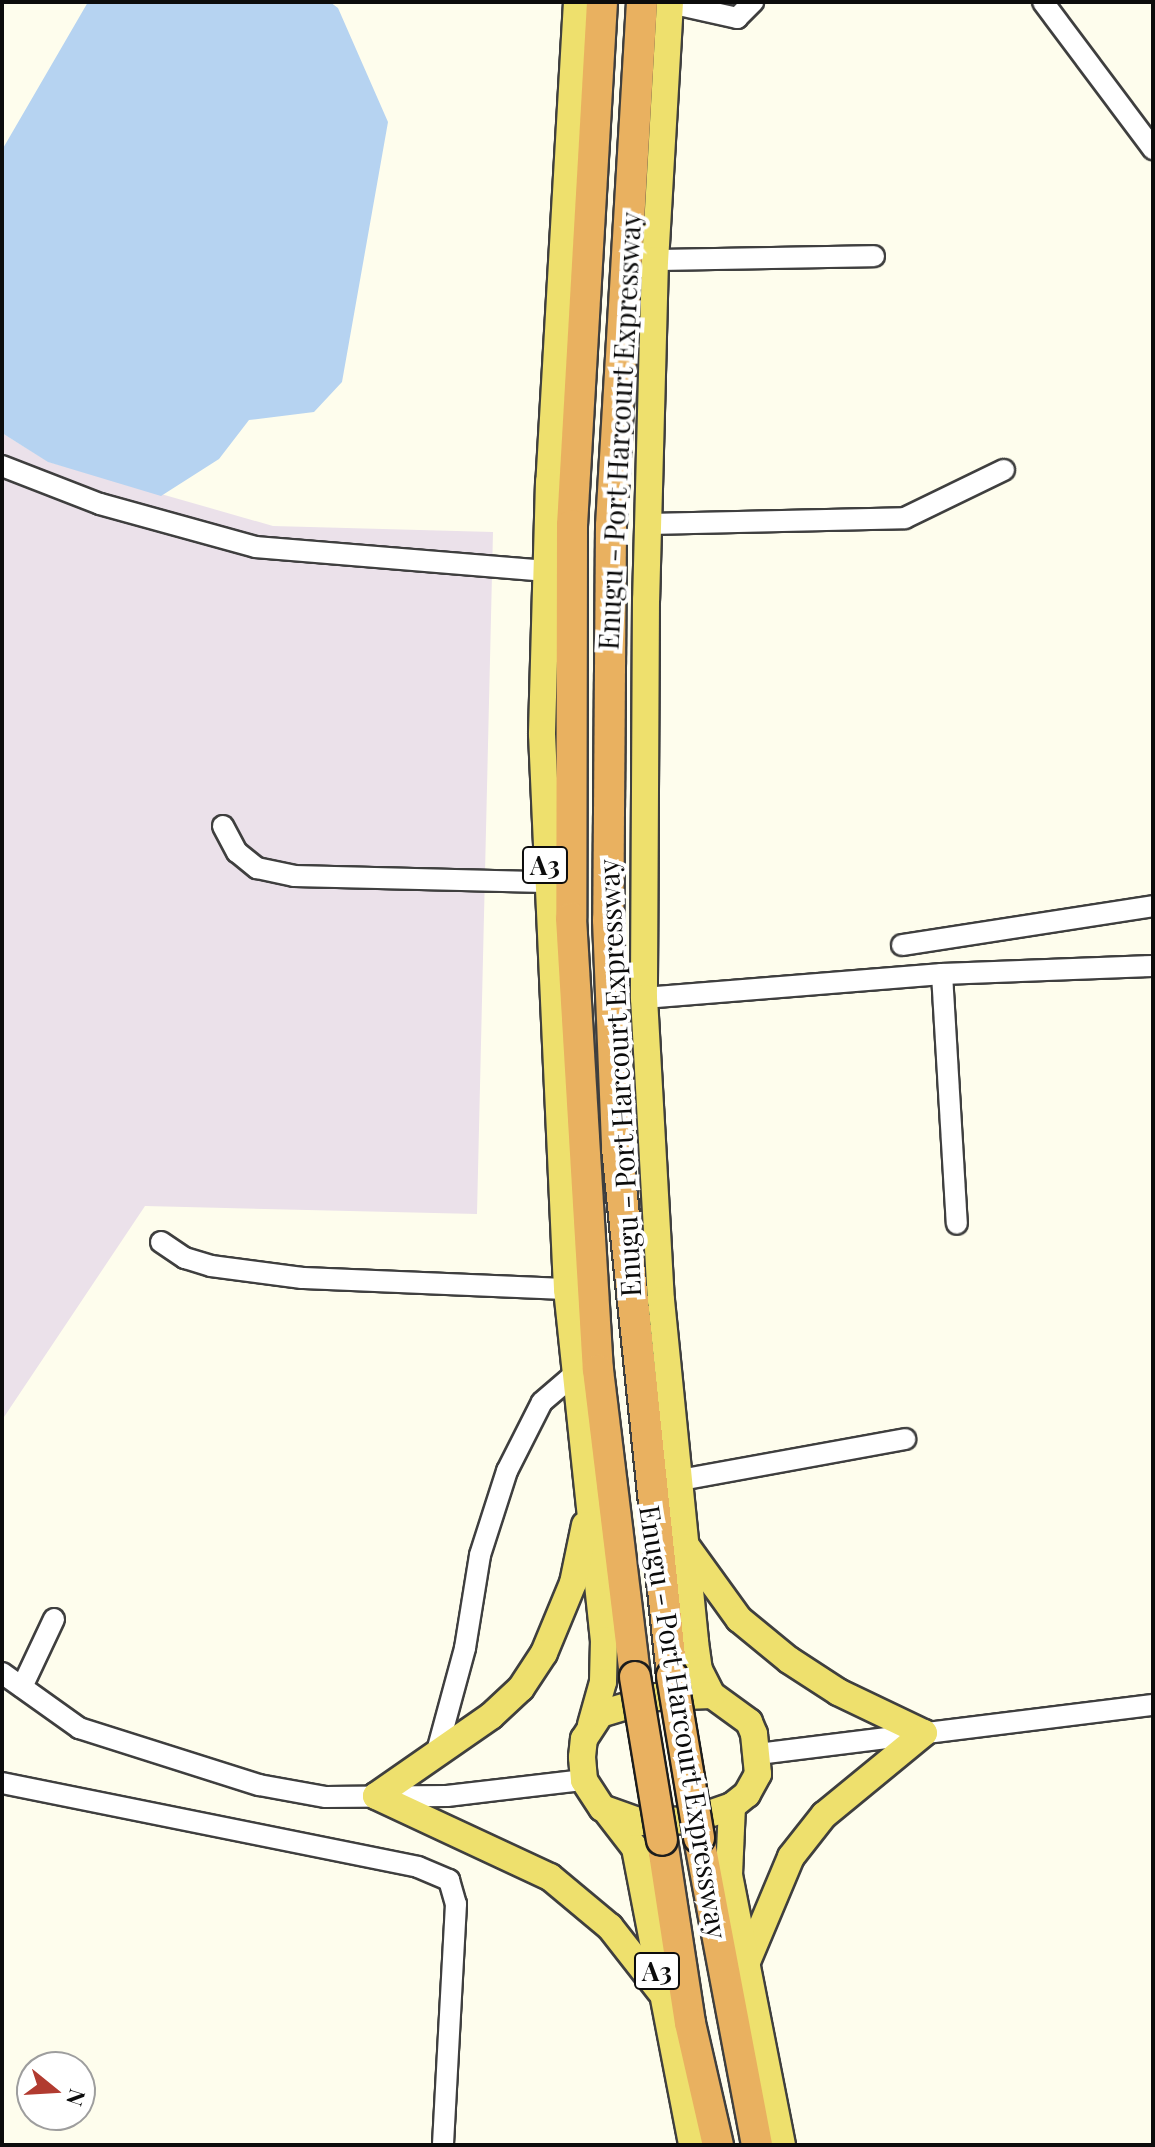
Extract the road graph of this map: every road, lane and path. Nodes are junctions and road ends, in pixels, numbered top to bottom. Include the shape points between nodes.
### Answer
1 (577, 2) edge
2 (602, 2) edge
3 (642, 2) edge
4 (670, 2) edge
5 (753, 2) edge
6 (1043, 2) edge
7 (1153, 149) edge
8 (874, 256) dead end
9 (655, 260) junction
10 (2, 466) edge
11 (1004, 470) dead end
12 (648, 524) junction
13 (546, 571) junction
14 (223, 826) dead end
15 (545, 882) junction
16 (1153, 906) edge
17 (902, 945) dead end
18 (1153, 966) edge
19 (942, 974) junction
20 (644, 998) junction
21 (611, 1000) junction
22 (575, 1003) junction
23 (957, 1224) dead end
24 (161, 1242) dead end
25 (567, 1289) junction
26 (577, 1372) junction
27 (905, 1439) dead end
28 (680, 1480) junction
29 (590, 1502) junction
30 (687, 1547) junction
31 (54, 1619) dead end
32 (2, 1673) edge
33 (22, 1687) junction
34 (712, 1695) junction
35 (1153, 1705) edge
36 (591, 1725) junction
37 (924, 1733) junction
38 (758, 1754) junction
39 (436, 1755) junction
40 (584, 1780) junction
41 (2, 1783) edge
42 (376, 1796) junction
43 (732, 1806) junction
44 (602, 1808) junction
45 (746, 1964) junction
46 (660, 1991) junction
47 (443, 2145) edge
48 (692, 2145) edge
49 (718, 2145) edge
50 (757, 2145) edge
51 (782, 2145) edge

1 - 13 main road, A3
2 - 22 highway, Enugu - Port Harcourt Expressway / A3 via 572,525 569,715
3 - 21 highway, Enugu - Port Harcourt Expressway / A3 via 611,526 606,710
4 - 5 street via 737,18
4 - 9 main road, Enugu - Port Harcourt Expressway
6 - 7 street
8 - 9 street
9 - 12 main road, Enugu - Port Harcourt Expressway
10 - 13 street via 100,504 256,547
11 - 12 street via 905,518
12 - 20 main road, Enugu - Port Harcourt Expressway
13 - 15 main road, A3
14 - 15 street via 237,852 257,868 294,876
15 - 25 main road, A3
16 - 17 street
18 - 19 street
19 - 20 street
19 - 23 street
20 - 28 main road, Enugu - Port Harcourt Expressway via 661,1300
21 - 22 highway
21 - 50 highway, Enugu - Port Harcourt Expressway / A3, bridge via 617,1148 636,1365 672,1676
22 - 49 highway, Enugu - Port Harcourt Expressway / A3, bridge via 598,1370 635,1677 690,2023
24 - 25 street via 185,1258 211,1266 302,1278
25 - 26 main road, A3
26 - 29 main road, A3
26 - 39 street via 542,1402 507,1471 480,1555 465,1648
27 - 28 street
28 - 30 main road, Enugu - Port Harcourt Expressway
29 - 36 main road, A3 via 604,1656
29 - 39 main road via 573,1583 544,1653 521,1688
30 - 34 main road, Enugu - Port Harcourt Expressway via 697,1656
30 - 37 main road via 739,1619 789,1660 838,1692
31 - 33 street
32 - 33 street
33 - 42 street via 79,1728 163,1759 326,1797
34 - 36 main road via 630,1702 611,1708
34 - 38 main road via 749,1722
35 - 37 street
36 - 40 main road, A3 via 582,1757
37 - 38 street
37 - 45 main road via 824,1815 791,1857
38 - 43 main road via 758,1774 747,1794
39 - 42 main road
40 - 42 street via 447,1796
40 - 44 main road, A3
41 - 47 street via 418,1867 449,1880 456,1904
42 - 46 main road via 550,1877 610,1927
43 - 44 main road via 692,1820 664,1822 641,1822
43 - 45 main road, Enugu - Port Harcourt Expressway via 729,1875
44 - 46 main road, A3 via 625,1829 635,1848
45 - 51 main road, Enugu - Port Harcourt Expressway
46 - 48 main road, A3

